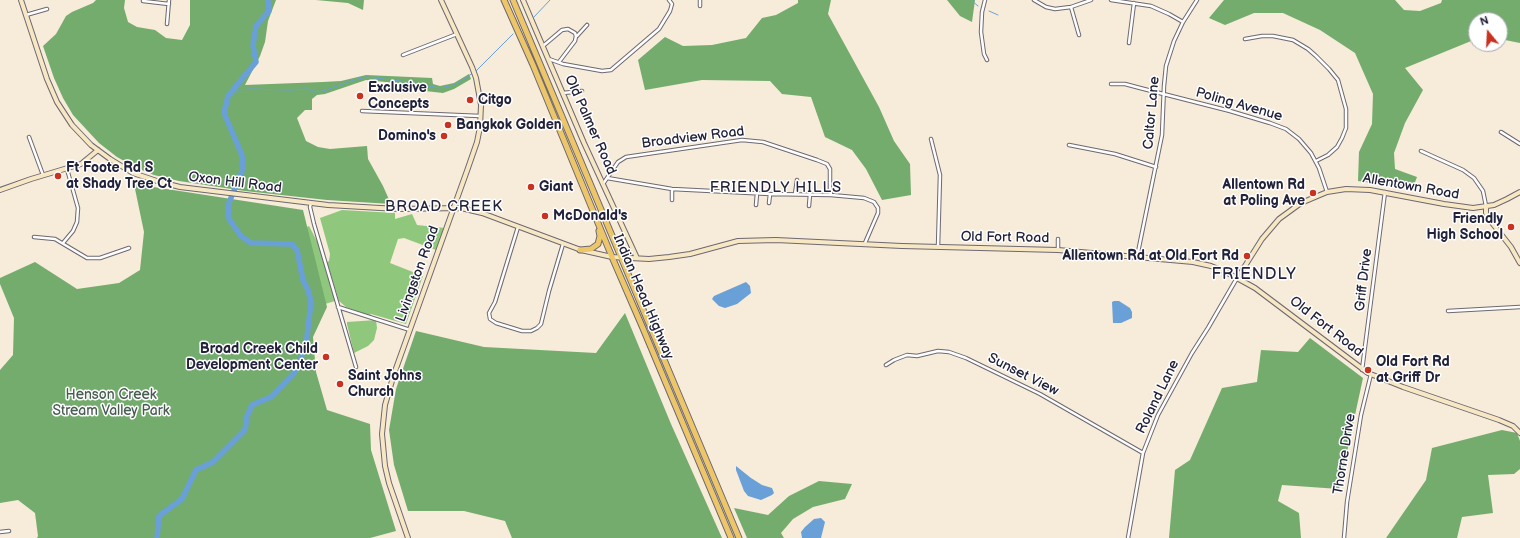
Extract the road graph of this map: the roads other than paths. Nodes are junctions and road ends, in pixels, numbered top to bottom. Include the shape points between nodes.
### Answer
1 (21, 0) edge
2 (169, 0) edge
3 (442, 0) edge
4 (504, 0) edge
5 (514, 0) edge
6 (523, 0) edge
7 (669, 0) edge
8 (675, 0) edge
9 (700, 0) edge
10 (985, 0) edge
11 (1034, 0) edge
12 (1091, 0) edge
13 (1112, 0) edge
14 (1197, 0) edge
15 (143, 1) edge
16 (1134, 3) junction
17 (169, 4) junction
18 (672, 6) junction
19 (700, 6) dead end
20 (1071, 7) junction
21 (48, 9) dead end
22 (26, 16) junction
23 (1183, 22) junction
24 (167, 24) dead end
25 (587, 25) dead end
26 (458, 34) junction
27 (1079, 35) dead end
28 (576, 36) junction
29 (1245, 39) dead end
30 (1129, 43) dead end
31 (543, 46) junction
32 (403, 55) dead end
33 (549, 59) junction
34 (987, 60) dead end
35 (559, 62) junction
36 (1111, 84) dead end
37 (582, 91) dead end
38 (563, 93) junction
39 (1164, 95) junction
40 (362, 111) dead end
41 (481, 116) junction
42 (1501, 132) dead end
43 (29, 137) dead end
44 (931, 139) dead end
45 (1520, 144) edge
46 (1069, 145) dead end
47 (98, 150) junction
48 (1420, 151) dead end
49 (1316, 161) junction
50 (1156, 167) junction
51 (66, 169) junction
52 (43, 176) junction
53 (607, 178) junction
54 (797, 180) dead end
55 (603, 184) junction
56 (672, 189) junction
57 (0, 190) edge
58 (1327, 192) junction
59 (1385, 192) junction
60 (1520, 192) edge
61 (757, 194) junction
62 (770, 194) junction
63 (795, 194) junction
64 (810, 194) junction
65 (831, 195) junction
66 (672, 200) dead end
67 (311, 203) junction
68 (769, 203) dead end
69 (756, 205) dead end
70 (809, 206) dead end
71 (1486, 207) junction
72 (454, 208) junction
73 (596, 216) junction
74 (518, 227) junction
75 (34, 237) dead end
76 (1058, 239) dead end
77 (63, 243) junction
78 (864, 243) junction
79 (563, 244) junction
80 (938, 247) junction
81 (128, 248) dead end
82 (580, 250) junction
83 (1058, 250) junction
84 (612, 257) junction
85 (1137, 257) junction
86 (622, 258) junction
87 (637, 258) junction
88 (1520, 263) edge
89 (1238, 277) junction
90 (338, 307) junction
91 (1520, 307) edge
92 (1448, 311) dead end
93 (410, 330) junction
94 (886, 365) dead end
95 (356, 367) dead end
96 (1362, 370) junction
97 (1371, 374) junction
98 (1520, 433) edge
99 (1143, 453) junction
100 (9, 531) dead end
101 (0, 532) edge
102 (408, 538) edge
103 (731, 538) edge
104 (739, 538) edge
105 (1128, 538) edge
106 (1344, 538) edge

1 - 22 main road, Oxon Hill Road
2 - 17 street
3 - 26 main road, Livingston Road
4 - 73 highway, Indian Head Highway
5 - 86 highway, Indian Head Highway
6 - 31 main road, Old Palmer Road
7 - 18 street
8 - 18 street
9 - 19 street
10 - 34 street via 981,32
11 - 20 street via 1055,9
12 - 20 street
13 - 16 street
14 - 23 street, Caltor Lane
15 - 17 street
16 - 23 street via 1157,8
16 - 30 street
17 - 24 street
18 - 35 street via 659,29 611,70 602,72
20 - 27 street
21 - 22 street
22 - 47 main road, Oxon Hill Road via 53,95 72,125
23 - 39 street, Caltor Lane via 1168,56
25 - 28 street
26 - 32 street
26 - 41 main road, Livingston Road via 476,78
28 - 31 street via 573,31 565,29
28 - 35 street
29 - 49 street via 1268,36 1293,40 1316,56 1338,80 1346,109 1346,128 1337,147
31 - 33 main road, Old Palmer Road
33 - 35 street
33 - 38 main road, Old Palmer Road
36 - 39 street, Poling Avenue via 1125,84
37 - 38 street
38 - 55 main road, Old Palmer Road
39 - 49 street, Poling Avenue via 1282,127 1299,139
39 - 50 street, Caltor Lane via 1164,126
40 - 41 street
41 - 72 main road, Livingston Road via 477,142
42 - 45 street
43 - 52 street
44 - 80 street via 940,175
46 - 50 street via 1115,154
47 - 51 main road via 81,164
47 - 67 main road, Oxon Hill Road via 133,173 180,187
48 - 71 street via 1463,170 1474,178 1483,191
49 - 58 street, Poling Avenue
50 - 85 street, Caltor Lane
51 - 52 main road
51 - 77 street via 78,208 77,222
52 - 57 main road
53 - 55 street, Broadview Road
53 - 56 street
53 - 65 street, Broadview Road via 618,162 626,157 751,140 827,164 830,170
54 - 63 street
55 - 87 main road, Old Palmer Road
56 - 61 street
56 - 66 street
58 - 59 main road, Allentown Road via 1352,189
58 - 89 main road, Allentown Road via 1304,201 1278,219 1258,244
59 - 71 main road, Allentown Road via 1460,207
59 - 96 street, Griff Drive
60 - 71 main road, Allentown Road
61 - 62 street
61 - 69 street
62 - 63 street
62 - 68 street
63 - 64 street
64 - 65 street
64 - 70 street
65 - 78 street via 864,198 877,205 878,213
67 - 72 main road, Oxon Hill Road via 361,208
67 - 90 street via 314,224
71 - 88 main road via 1489,219
72 - 74 main road, Old Fort Road via 470,210
72 - 93 main road, Livingston Road
73 - 82 highway via 600,240 595,247
73 - 84 highway, Indian Head Highway
74 - 79 main road, Old Fort Road
74 - 79 street via 495,302 489,313 490,319 496,323 522,331 537,328
75 - 77 street via 54,239
76 - 83 street
77 - 81 street via 87,258 100,258
78 - 80 main road, Old Fort Road
78 - 87 main road, Old Fort Road via 747,240 690,254
79 - 82 main road, Old Fort Road
80 - 83 main road, Old Fort Road
82 - 84 main road, Old Fort Road
83 - 85 main road, Old Fort Road
84 - 86 main road, Old Fort Road
84 - 103 highway, Indian Head Highway
85 - 89 main road, Old Fort Road via 1199,263
86 - 87 main road, Old Fort Road
86 - 104 highway, Indian Head Highway
89 - 96 main road, Old Fort Road via 1271,299
89 - 99 street, Roland Lane via 1170,391
90 - 93 street
90 - 95 street
91 - 92 street
93 - 102 main road, Livingston Road via 389,390 382,434 388,476
94 - 99 street, Sunset View via 907,355 949,352 1040,394
96 - 97 main road, Old Fort Road
97 - 98 main road, Old Fort Road via 1499,420 1513,426
97 - 106 street, Thorne Drive via 1361,415
99 - 105 street, Roland Lane
100 - 101 street

